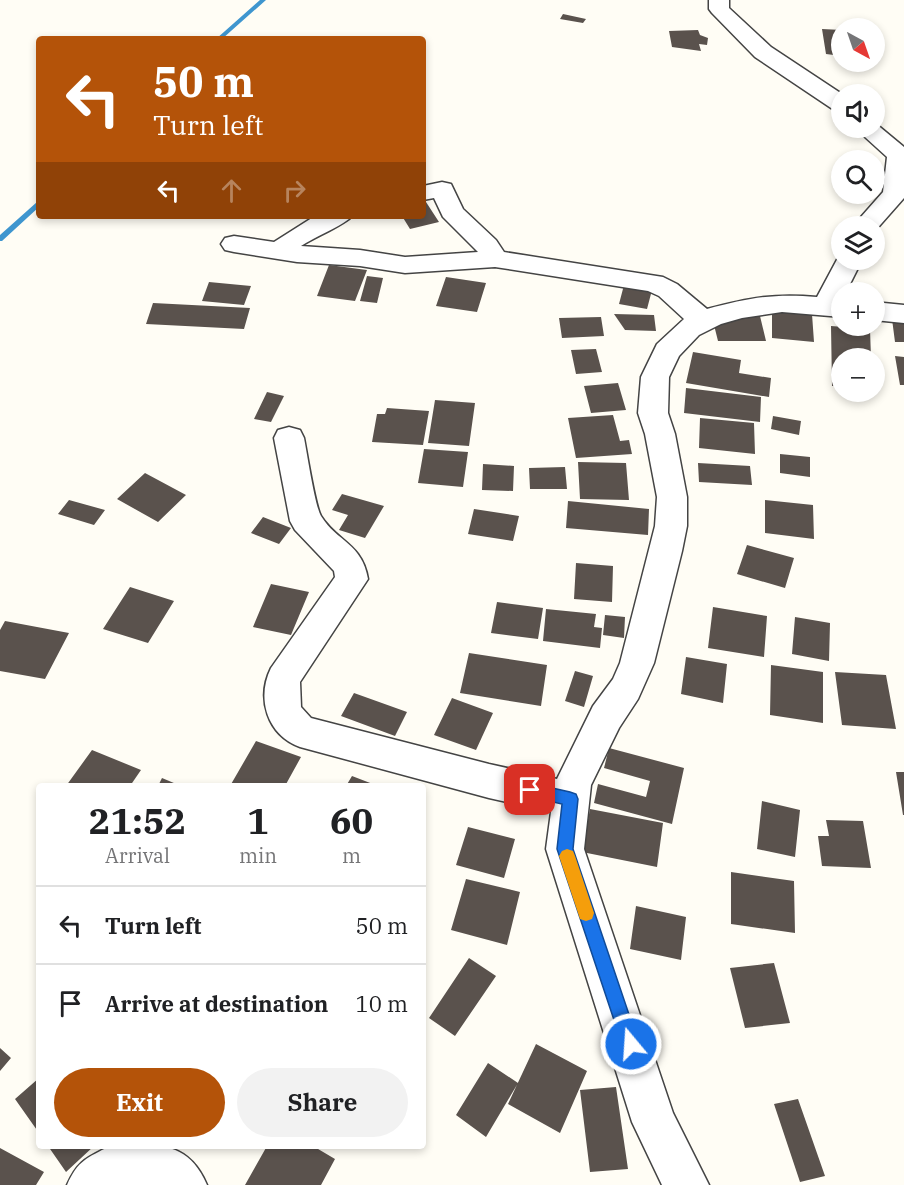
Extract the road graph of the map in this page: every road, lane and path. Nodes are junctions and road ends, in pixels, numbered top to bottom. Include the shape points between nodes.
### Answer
1 (719, 0) edge
2 (831, 98) edge
3 (881, 138) edge
4 (900, 151) edge
5 (426, 192) edge
6 (875, 216) edge
7 (329, 219) edge
8 (234, 244) dead end
9 (279, 251) junction
10 (495, 259) junction
11 (831, 308) edge
12 (885, 312) edge
13 (904, 314) edge
14 (703, 321) junction
15 (290, 438) dead end
16 (570, 799) junction
17 (90, 1185) edge
18 (184, 1185) edge
19 (686, 1185) edge

1 - 2 street via 719,9 763,52
3 - 4 street
4 - 6 street via 895,193
5 - 10 street via 442,189 452,212
7 - 9 street via 297,235
8 - 9 street
9 - 10 street via 405,265
10 - 14 street via 654,283 668,290
11 - 14 street via 782,303 742,309
12 - 13 street
14 - 16 street via 688,328 666,351 655,378 652,413 672,497 671,526 637,663 591,746
15 - 16 street via 306,521 350,566 352,579 283,678 283,713 300,731
16 - 19 street via 565,849 654,1122
17 - 18 street via 126,1162 164,1167

